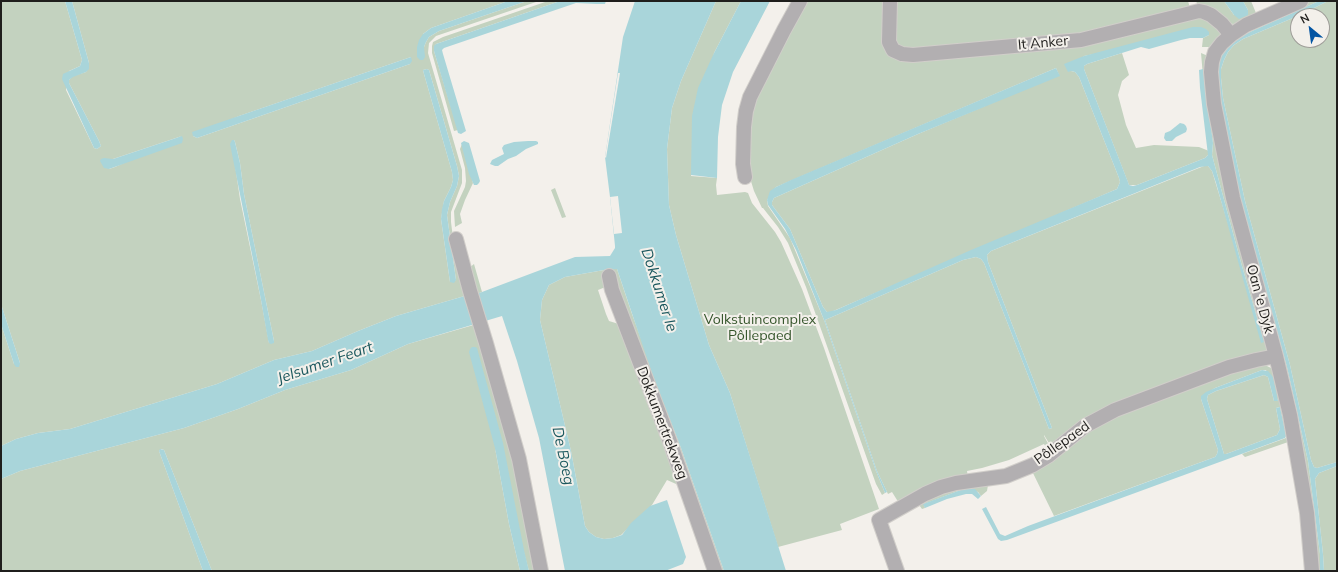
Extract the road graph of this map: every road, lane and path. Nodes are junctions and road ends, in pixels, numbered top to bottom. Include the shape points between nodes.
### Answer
1 (800, 1) edge
2 (890, 1) edge
3 (1301, 1) edge
4 (1231, 35) junction
5 (745, 177) dead end
6 (456, 239) dead end
7 (609, 276) dead end
8 (1276, 356) junction
9 (540, 571) edge
10 (715, 571) edge
11 (897, 571) edge
12 (1312, 571) edge

1 - 5 street via 750,97 744,127
2 - 4 street, It Anker via 889,42 893,50 902,54 1081,40 1199,11 1211,15
3 - 4 street, Oan 'e Dyk via 1246,25
4 - 8 street, Oan 'e Dyk via 1215,52 1212,62 1214,104 1234,198
6 - 9 street via 519,459
7 - 10 street, Dokkumertrekweg
8 - 11 street, Pôllepaed via 1229,367 1115,410 1085,426 1033,465 1006,476 941,487 878,520
8 - 12 street, Oan 'e Dyk via 1303,488

